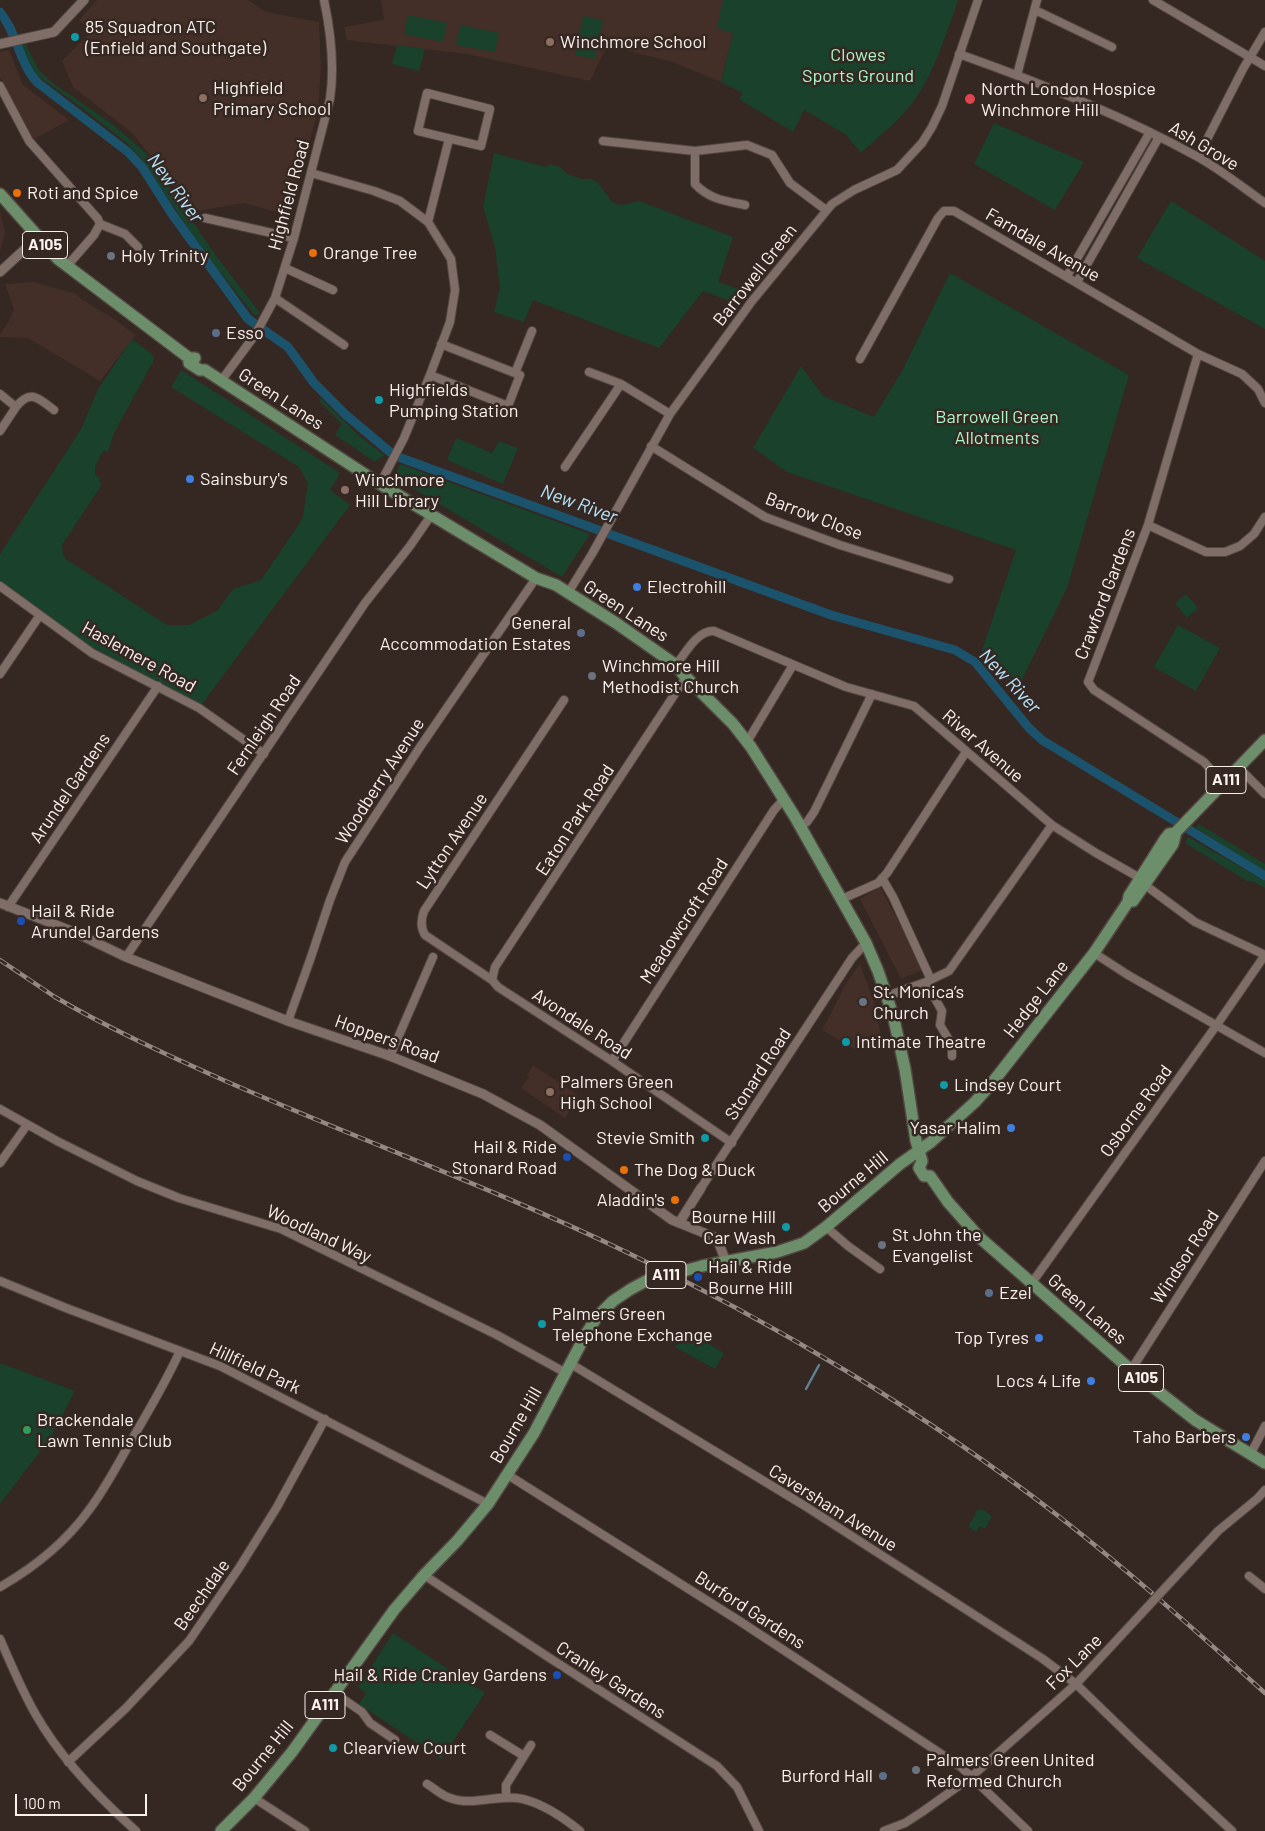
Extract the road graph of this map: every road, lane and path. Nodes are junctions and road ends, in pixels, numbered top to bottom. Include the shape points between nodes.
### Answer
1 (84, 0) edge
2 (324, 0) edge
3 (978, 0) edge
4 (1037, 0) edge
5 (1153, 0) edge
6 (1035, 10) junction
7 (1265, 32) edge
8 (0, 44) edge
9 (1112, 47) dead end
10 (959, 54) junction
11 (1250, 57) junction
12 (1265, 66) edge
13 (1017, 75) junction
14 (0, 86) edge
15 (1150, 132) junction
16 (1159, 137) junction
17 (449, 139) junction
18 (603, 141) dead end
19 (695, 151) junction
20 (1198, 157) junction
21 (311, 173) junction
22 (0, 194) edge
23 (1265, 202) edge
24 (745, 205) dead end
25 (826, 210) junction
26 (206, 218) dead end
27 (428, 222) junction
28 (100, 224) junction
29 (38, 237) junction
30 (294, 238) junction
31 (138, 247) dead end
32 (67, 266) junction
33 (285, 268) junction
34 (0, 272) edge
35 (1067, 276) junction
36 (1076, 282) junction
37 (333, 290) dead end
38 (275, 298) junction
39 (532, 331) dead end
40 (441, 344) junction
41 (344, 345) dead end
42 (1198, 354) junction
43 (860, 359) dead end
44 (589, 372) dead end
45 (515, 373) junction
46 (430, 375) junction
47 (221, 381) junction
48 (621, 384) junction
49 (0, 394) edge
50 (1265, 403) edge
51 (16, 407) junction
52 (54, 410) dead end
53 (670, 414) junction
54 (0, 431) edge
55 (651, 446) junction
56 (565, 467) dead end
57 (380, 484) junction
58 (432, 514) junction
59 (1265, 517) edge
60 (1148, 525) junction
61 (536, 578) junction
62 (949, 579) dead end
63 (0, 586) edge
64 (568, 593) junction
65 (40, 615) junction
66 (676, 665) junction
67 (794, 665) junction
68 (0, 674) edge
69 (686, 677) junction
70 (158, 686) junction
71 (872, 694) junction
72 (564, 700) dead end
73 (1265, 740) edge
74 (747, 742) junction
75 (966, 752) junction
76 (264, 754) junction
77 (1239, 768) junction
78 (1223, 783) junction
79 (1265, 794) edge
80 (784, 799) junction
81 (1052, 825) junction
82 (800, 826) junction
83 (882, 878) junction
84 (1142, 882) junction
85 (842, 899) junction
86 (4, 905) edge
87 (866, 943) junction
88 (1094, 953) junction
89 (1265, 955) edge
90 (126, 957) junction
91 (433, 957) dead end
92 (492, 980) junction
93 (929, 981) junction
94 (887, 996) junction
95 (288, 1021) junction
96 (1216, 1026) junction
97 (1265, 1053) edge
98 (390, 1056) junction
99 (952, 1056) dead end
100 (612, 1061) junction
101 (0, 1110) edge
102 (26, 1125) junction
103 (732, 1143) junction
104 (920, 1156) junction
105 (1265, 1161) edge
106 (0, 1163) edge
107 (701, 1188) joint
108 (679, 1223) junction
109 (826, 1227) junction
110 (726, 1262) junction
111 (880, 1269) dead end
112 (0, 1281) edge
113 (1031, 1284) junction
114 (180, 1351) junction
115 (568, 1368) junction
116 (1131, 1370) junction
117 (325, 1419) junction
118 (1265, 1426) edge
119 (1250, 1455) junction
120 (1265, 1463) edge
121 (508, 1475) junction
122 (1265, 1490) edge
123 (488, 1504) junction
124 (424, 1574) junction
125 (1249, 1576) dead end
126 (0, 1587) edge
127 (1265, 1589) edge
128 (0, 1638) edge
129 (1076, 1684) junction
130 (334, 1692) junction
131 (490, 1735) dead end
132 (395, 1740) dead end
133 (531, 1745) dead end
134 (524, 1756) junction
135 (68, 1762) junction
136 (971, 1777) junction
137 (427, 1784) dead end
138 (506, 1797) junction
139 (254, 1798) junction
140 (136, 1831) edge
141 (221, 1831) edge
142 (305, 1831) edge
143 (580, 1831) edge
144 (759, 1831) edge
145 (884, 1831) edge
146 (1028, 1831) edge
147 (1232, 1831) edge

1 - 8 street via 54,32
2 - 21 street, Highfield Road via 332,45 332,85
3 - 10 street, Barrowell Green
4 - 6 street
5 - 11 street
6 - 9 street
6 - 13 street
7 - 11 street
10 - 13 street, Ash Grove
10 - 25 street, Barrowell Green via 932,128 912,156 897,170 854,190
11 - 12 street
11 - 20 street
13 - 15 street, Ash Grove
14 - 28 street via 29,141
15 - 16 street, Ash Grove
15 - 35 street
16 - 20 street, Ash Grove
16 - 36 street
17 - 17 street via 418,131 427,93 490,109 481,146
17 - 27 street
18 - 19 street
19 - 24 street via 695,184 704,194
19 - 25 street via 747,146 772,155 790,182
20 - 23 street, Ash Grove
21 - 27 street via 388,196
21 - 30 street, Highfield Road
22 - 29 main road, Green Lanes / A105
25 - 53 street, Barrowell Green via 752,301
26 - 30 street
27 - 40 street via 451,259 455,290 450,322
28 - 31 street via 124,234
28 - 32 street
29 - 32 main road, Green Lanes / A105
29 - 34 street
30 - 33 street, Highfield Road
32 - 47 main road, Green Lanes / A105 via 189,358 204,364 205,370
33 - 37 street
33 - 38 street, Highfield Road
35 - 36 street, Farndale Avenue
35 - 43 street, Farndale Avenue via 954,211 944,211
36 - 42 street, Farndale Avenue
38 - 41 street
38 - 47 street, Highfield Road via 255,336
39 - 45 street
40 - 45 street
40 - 46 street
42 - 50 street, Farndale Avenue via 1242,374 1258,389
42 - 60 street, Crawford Gardens
44 - 48 street
45 - 46 street via 520,375 508,406
46 - 57 street via 404,438
47 - 57 main road, Green Lanes / A105
48 - 53 street
48 - 56 street
49 - 51 street
51 - 52 street via 28,396 36,397
51 - 54 street
53 - 55 street, Barrowell Green
55 - 62 street, Barrow Close via 765,516 840,545
55 - 64 street, Barrowell Green
57 - 58 main road, Green Lanes / A105
58 - 61 main road, Green Lanes / A105
58 - 76 street, Fernleigh Road via 365,603
59 - 60 street via 1254,534 1240,546 1225,552 1206,552
60 - 78 street, Crawford Gardens via 1088,682 1094,690 1204,762
61 - 64 main road, Green Lanes / A105
61 - 95 street, Woodberry Avenue via 345,862
63 - 65 street, Haslemere Road
64 - 66 main road, Green Lanes / A105
65 - 68 street
65 - 70 street, Haslemere Road via 92,653
66 - 67 street, River Avenue via 697,639 709,631
66 - 69 main road, Green Lanes / A105
67 - 71 street, River Avenue
67 - 74 street
69 - 74 main road, Green Lanes / A105
69 - 92 street, Eaton Park Road via 495,967
70 - 76 street, Haslemere Road via 199,708
70 - 86 street, Arundel Gardens
71 - 75 street, River Avenue via 914,706
71 - 82 street via 814,812
72 - 92 street, Lytton Avenue via 423,913 421,926 425,935
73 - 77 main road, Hedge Lane / A111
74 - 80 main road, Green Lanes / A105
75 - 81 street, River Avenue
75 - 83 street
76 - 90 street, Fernleigh Road
77 - 78 main road, Hedge Lane / A111
77 - 79 street
78 - 84 main road, Hedge Lane / A111 via 1175,833 1164,839
80 - 82 main road, Green Lanes / A105
80 - 100 street, Meadowcroft Road
81 - 84 street, River Avenue
81 - 93 street via 949,971
82 - 85 main road, Green Lanes / A105
83 - 85 street via 870,888
83 - 93 street
84 - 88 main road, Hedge Lane / A111 via 1129,896
84 - 89 street, River Avenue via 1195,922
85 - 87 main road, Green Lanes / A105
86 - 90 street, Hoppers Road via 74,932
87 - 94 main road, Green Lanes / A105
87 - 103 street, Stonard Road via 852,958
88 - 96 street
88 - 104 main road, Hedge Lane / A111 via 992,1083
89 - 96 street, Osborne Road
90 - 95 street, Hoppers Road
91 - 98 street
92 - 100 street, Avondale Road
93 - 94 street
93 - 99 street via 942,1011 940,1025 952,1045
94 - 104 main road, Green Lanes / A105 via 904,1061
95 - 98 street, Hoppers Road
96 - 97 street
96 - 113 street, Osborne Road
98 - 108 street, Hoppers Road via 508,1106
100 - 103 street, Avondale Road
101 - 102 street, Woodland Way
102 - 106 street
102 - 115 street, Woodland Way via 136,1181 281,1229
103 - 107 street, Stonard Road
104 - 109 main road, Bourne Hill / A111 via 900,1164
104 - 113 main road, Green Lanes / A105 via 930,1165 930,1176 967,1224
105 - 116 street, Windsor Road
107 - 108 street, Stonard Road
108 - 110 street, Hoppers Road via 714,1237
109 - 110 main road, Bourne Hill / A111 via 804,1243
109 - 111 street
110 - 115 main road, Bourne Hill / A111, bridge via 646,1281 613,1301 597,1317
112 - 114 street, Hillfield Park
113 - 116 main road, Green Lanes / A105
114 - 117 street, Hillfield Park via 241,1376
114 - 126 street via 141,1425 90,1509 50,1553
115 - 121 main road, Bourne Hill / A111
115 - 129 street, Caversham Avenue via 805,1506
116 - 119 main road, Green Lanes / A105 via 1188,1415
117 - 123 street, Hillfield Park
117 - 135 street, Beechdale via 277,1507 189,1641 126,1708
118 - 119 street
119 - 120 main road, Green Lanes / A105
121 - 123 main road, Bourne Hill / A111
121 - 136 street, Burford Gardens via 741,1622 962,1767
122 - 129 street, Fox Lane, bridge via 1218,1531
123 - 124 main road, Bourne Hill / A111
124 - 130 main road, Bourne Hill / A111
124 - 144 street, Cranley Gardens via 717,1766 738,1787
125 - 127 street
128 - 135 street via 36,1716
129 - 136 street, Fox Lane
129 - 147 street, Caversham Avenue
130 - 132 street
130 - 139 main road, Bourne Hill / A111 via 292,1752
131 - 134 street
133 - 134 street
134 - 138 street via 506,1785
135 - 140 street
136 - 145 street, Fox Lane via 922,1812
136 - 146 street, Burford Gardens
137 - 138 street via 450,1798 469,1801
138 - 143 street via 523,1799 539,1806
139 - 141 main road, Bourne Hill / A111
139 - 142 street

